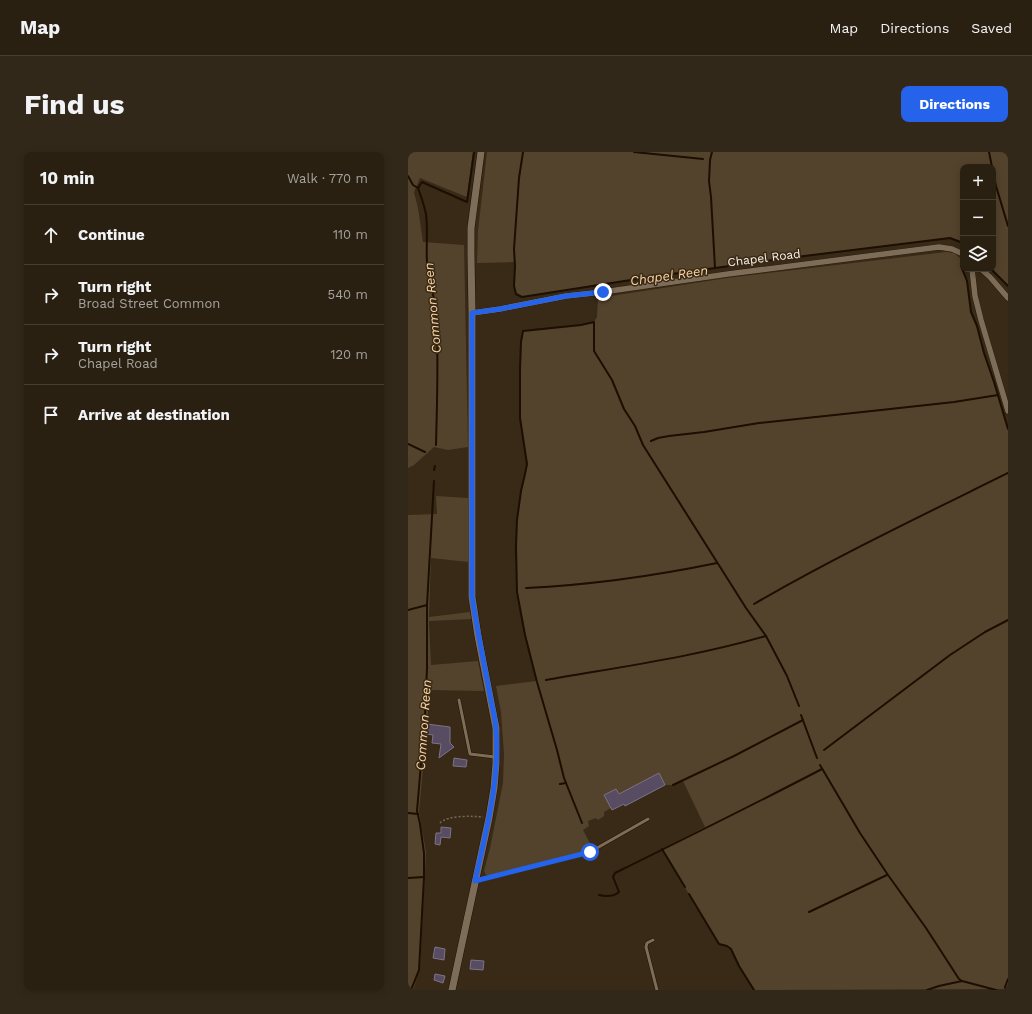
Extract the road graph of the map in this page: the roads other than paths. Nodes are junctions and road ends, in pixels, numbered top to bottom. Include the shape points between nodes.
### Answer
1 (481, 152) edge
2 (960, 253) edge
3 (972, 272) edge
4 (984, 272) edge
5 (1008, 298) edge
6 (472, 313) junction
7 (1008, 411) edge
8 (459, 700) dead end
9 (496, 757) junction
10 (648, 819) dead end
11 (475, 881) junction
12 (653, 940) dead end
13 (452, 990) edge
14 (658, 990) edge

1 - 6 street via 470,256
2 - 6 street, Chapel Road via 939,247 566,296
3 - 7 street via 981,320
4 - 5 street
6 - 9 street via 472,597 496,728
8 - 9 lane via 470,754
9 - 11 street via 489,818
10 - 11 lane via 590,852
11 - 13 street
12 - 14 lane via 647,943 646,947

